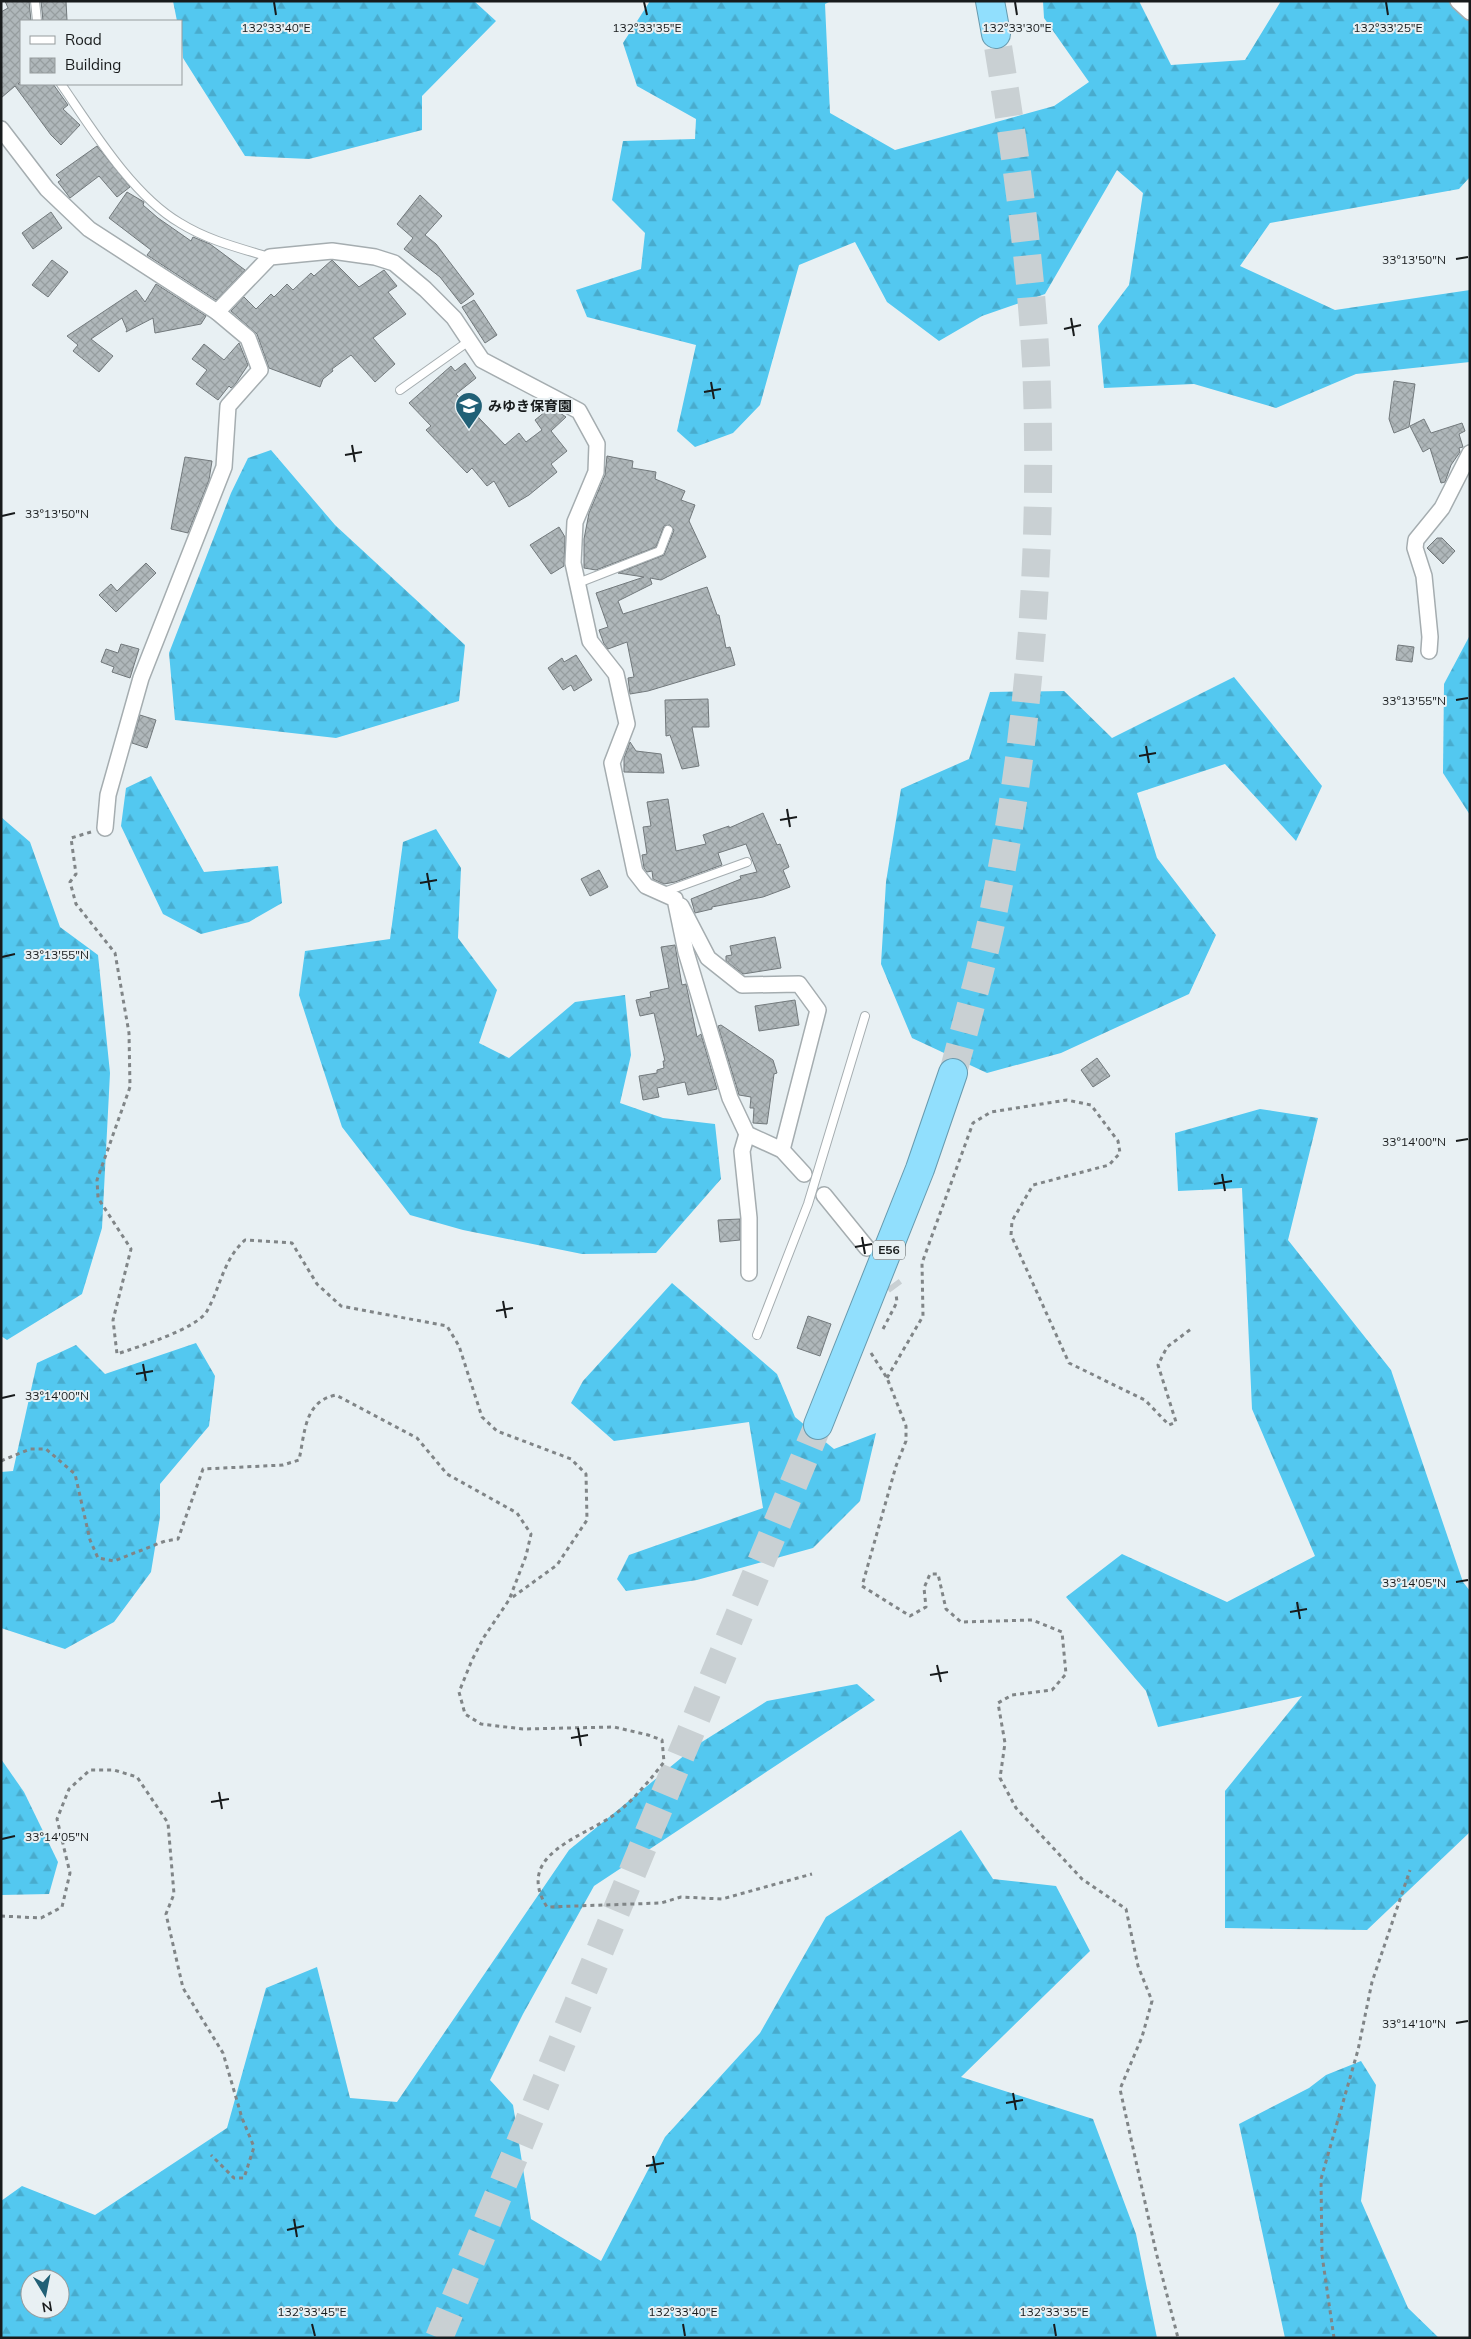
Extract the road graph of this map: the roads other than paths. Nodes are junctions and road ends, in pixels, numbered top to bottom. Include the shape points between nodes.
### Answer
1 (35, 1) edge
2 (990, 1) edge
3 (1458, 1) edge
4 (1470, 12) edge
5 (37, 20) edge
6 (996, 34) tunnel mouth
7 (62, 85) edge
8 (1, 129) edge
9 (270, 257) junction
10 (217, 312) junction
11 (469, 341) junction
12 (400, 390) dead end
13 (1470, 453) edge
14 (668, 530) dead end
15 (578, 583) junction
16 (1429, 651) dead end
17 (105, 828) road end
18 (747, 862) dead end
19 (668, 896) junction
20 (865, 1016) dead end
21 (953, 1073) tunnel mouth
22 (747, 1134) junction
23 (782, 1150) junction
24 (804, 1174) dead end
25 (824, 1194) dead end
26 (867, 1248) dead end
27 (749, 1274) dead end
28 (757, 1335) dead end
29 (818, 1425) tunnel mouth

1 - 5 lane
2 - 6 highway
3 - 4 street
7 - 9 lane via 148,199 180,223 222,243
8 - 10 street via 47,189 88,229
9 - 10 street
9 - 11 street via 332,251 394,263 454,318
10 - 17 street via 248,338 260,370 228,406 224,466 141,678 108,795
11 - 12 lane
11 - 15 street via 482,360 579,411 597,444 596,472 575,522 573,564
13 - 16 street via 1442,508 1416,540 1415,548 1424,576
14 - 15 lane via 660,551
15 - 19 street via 590,641 616,674 627,724 612,763 636,872 646,886
18 - 19 lane
19 - 22 street via 730,1098
19 - 23 street via 683,908 708,958 742,985 799,984 818,1010
20 - 28 lane via 808,1204
21 - 29 highway, E56 via 920,1169
22 - 23 street
22 - 27 street via 742,1152 749,1218
23 - 24 street
25 - 26 street

